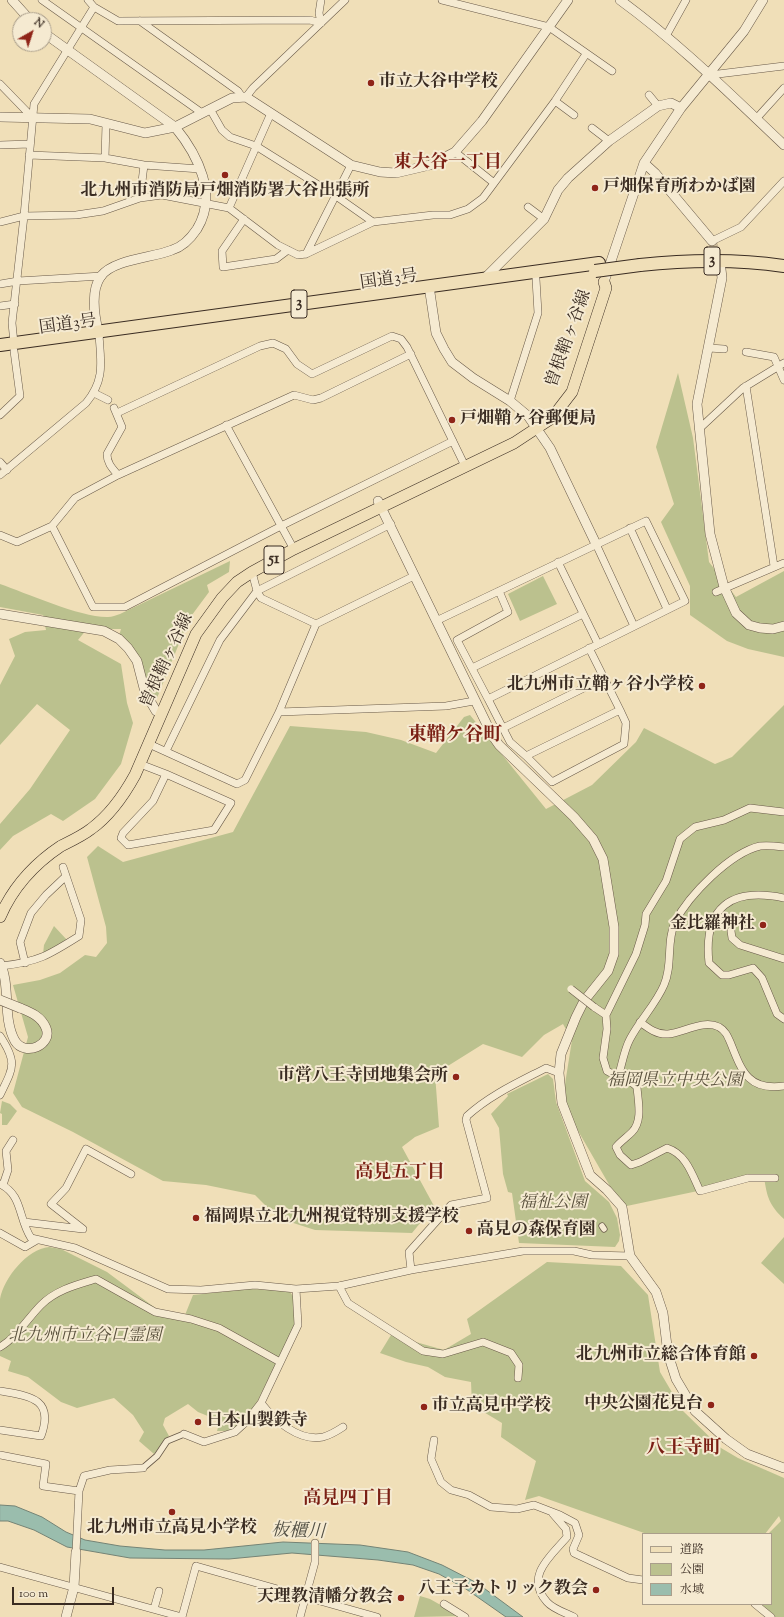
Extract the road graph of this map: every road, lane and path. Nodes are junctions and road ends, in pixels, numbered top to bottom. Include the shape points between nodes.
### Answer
1 (12, 0) edge
2 (42, 0) edge
3 (88, 0) edge
4 (321, 0) edge
5 (345, 0) edge
6 (442, 0) edge
7 (568, 0) edge
8 (620, 0) edge
9 (686, 0) edge
10 (763, 0) edge
11 (461, 2) edge
12 (94, 7) junction
13 (23, 12) edge
14 (140, 21) junction
15 (321, 23) junction
16 (549, 27) junction
17 (81, 28) junction
18 (666, 36) junction
19 (52, 39) edge
20 (67, 50) junction
21 (586, 54) junction
22 (784, 66) edge
23 (612, 71) dead end
24 (710, 75) junction
25 (0, 84) edge
26 (784, 88) edge
27 (648, 94) dead end
28 (244, 97) junction
29 (556, 101) junction
30 (658, 106) junction
31 (682, 108) junction
32 (206, 111) junction
33 (271, 113) junction
34 (574, 115) dead end
35 (0, 117) edge
36 (32, 118) junction
37 (756, 119) junction
38 (106, 124) junction
39 (175, 127) junction
40 (592, 128) dead end
41 (609, 141) junction
42 (30, 144) junction
43 (0, 145) edge
44 (784, 145) edge
45 (256, 146) junction
46 (455, 152) junction
47 (29, 155) junction
48 (105, 158) junction
49 (644, 163) junction
50 (144, 165) junction
51 (350, 165) junction
52 (200, 169) junction
53 (784, 182) edge
54 (494, 183) junction
55 (336, 196) junction
56 (140, 198) junction
57 (206, 204) junction
58 (528, 207) dead end
59 (229, 208) junction
60 (24, 216) junction
61 (244, 219) junction
62 (544, 219) junction
63 (0, 222) edge
64 (373, 222) junction
65 (712, 241) joint
66 (288, 250) junction
67 (306, 256) junction
68 (784, 259) edge
69 (641, 261) junction
70 (784, 266) edge
71 (597, 267) junction
72 (721, 269) tunnel mouth
73 (102, 276) junction
74 (484, 279) junction
75 (536, 279) junction
76 (18, 281) junction
77 (604, 282) joint
78 (0, 284) edge
79 (429, 290) junction
80 (14, 304) junction
81 (0, 306) edge
82 (99, 336) junction
83 (0, 345) edge
84 (14, 347) junction
85 (709, 348) junction
86 (724, 349) dead end
87 (746, 352) dead end
88 (0, 353) edge
89 (411, 354) junction
90 (781, 365) edge
91 (784, 380) edge
92 (746, 386) junction
93 (94, 393) junction
94 (108, 400) dead end
95 (510, 401) junction
96 (0, 415) edge
97 (226, 425) junction
98 (535, 427) junction
99 (699, 428) junction
100 (453, 440) junction
101 (0, 462) edge
102 (464, 464) junction
103 (7, 470) junction
104 (0, 475) edge
105 (118, 475) junction
106 (380, 504) junction
107 (391, 524) junction
108 (52, 526) junction
109 (281, 526) junction
110 (630, 528) junction
111 (0, 535) edge
112 (291, 544) junction
113 (596, 544) junction
114 (558, 562) junction
115 (784, 563) edge
116 (774, 566) junction
117 (252, 572) junction
118 (414, 576) junction
119 (724, 587) junction
120 (257, 591) junction
121 (499, 591) junction
122 (716, 592) dead end
123 (667, 609) junction
124 (0, 614) edge
125 (583, 614) junction
126 (436, 622) junction
127 (316, 624) junction
128 (634, 626) junction
129 (784, 626) edge
130 (598, 644) junction
131 (589, 648) junction
132 (472, 668) junction
133 (604, 678) junction
134 (488, 699) junction
135 (474, 701) junction
136 (620, 710) junction
137 (156, 711) junction
138 (279, 712) junction
139 (503, 728) junction
140 (149, 744) junction
141 (166, 751) junction
142 (526, 756) junction
143 (140, 764) junction
144 (166, 774) junction
145 (784, 812) edge
146 (784, 847) edge
147 (62, 867) dead end
148 (65, 877) junction
149 (784, 898) edge
150 (0, 903) edge
151 (0, 917) edge
152 (731, 931) dead end
153 (784, 959) edge
154 (25, 963) junction
155 (1, 964) edge
156 (571, 989) dead end
157 (0, 1000) edge
158 (606, 1015) junction
159 (784, 1019) edge
160 (640, 1022) junction
161 (0, 1036) edge
162 (559, 1073) junction
163 (618, 1077) junction
164 (784, 1086) edge
165 (0, 1095) edge
166 (12, 1140) dead end
167 (131, 1174) dead end
168 (775, 1178) dead end
169 (1, 1184) edge
170 (24, 1222) junction
171 (0, 1233) edge
172 (37, 1240) junction
173 (630, 1256) junction
174 (411, 1270) junction
175 (338, 1286) junction
176 (296, 1289) junction
177 (0, 1347) edge
178 (280, 1362) junction
179 (518, 1378) dead end
180 (0, 1391) edge
181 (261, 1403) junction
182 (343, 1428) dead end
183 (0, 1430) edge
184 (184, 1434) joint
185 (434, 1440) dead end
186 (0, 1455) edge
187 (143, 1468) joint
188 (784, 1468) edge
189 (79, 1491) junction
190 (550, 1512) junction
191 (315, 1543) dead end
192 (76, 1552) joint
193 (0, 1567) edge
194 (642, 1580) edge
195 (74, 1587) junction
196 (159, 1591) dead end
197 (305, 1597) junction
198 (444, 1604) dead end
199 (757, 1605) edge
200 (154, 1609) junction
201 (66, 1617) edge
202 (182, 1617) edge
203 (300, 1617) edge
204 (377, 1617) edge
205 (464, 1617) edge
206 (574, 1617) edge
207 (771, 1617) edge

1 - 13 street
2 - 17 street
3 - 12 street
4 - 15 street
5 - 15 street
6 - 11 street
7 - 16 street
8 - 18 street
9 - 18 street
10 - 24 street via 744,31
11 - 16 street
12 - 14 street via 118,21
12 - 17 street
14 - 15 street via 310,20
14 - 28 street
15 - 28 street
16 - 21 street
16 - 46 street via 482,121
17 - 20 street
17 - 32 street
18 - 24 street
19 - 20 street
20 - 36 street via 34,104
20 - 39 street
21 - 23 street
21 - 29 street
22 - 24 street
24 - 31 street
24 - 37 street
25 - 36 street
26 - 37 street
27 - 30 street
28 - 32 street via 232,98
28 - 33 street
29 - 34 street
29 - 54 street
30 - 31 street via 672,103
30 - 41 street
31 - 49 street
32 - 39 street
32 - 45 street via 230,137
33 - 45 street
33 - 51 street
35 - 36 street
36 - 38 street via 90,119
36 - 42 street
37 - 44 street
38 - 39 street via 145,134
38 - 48 street
39 - 52 street via 188,143
40 - 41 street
41 - 62 street via 568,178 558,190
42 - 43 street
42 - 47 street
45 - 55 street
45 - 59 street
46 - 51 street via 430,165 403,172 380,172
46 - 54 street
47 - 48 street
47 - 60 street
48 - 50 street
49 - 65 street via 656,173
49 - 77 street
50 - 52 street
50 - 56 street
51 - 55 street
52 - 57 street
53 - 65 street via 741,227
54 - 64 street via 483,198 450,215
55 - 64 street
55 - 67 street
56 - 57 street via 162,195
56 - 60 street via 83,214
57 - 59 street
57 - 73 street via 201,222 194,234 183,244 172,250 117,265
58 - 62 street
59 - 61 street
60 - 63 street
60 - 76 street
61 - 66 street
61 - 66 street via 222,252 223,267 276,259
62 - 74 street
64 - 67 street
66 - 67 street
68 - 69 highway, 国道3号 / 3 via 747,254
69 - 70 highway, 国道3号 / 3 via 740,261
69 - 71 highway, 国道3号 / 3, bridge
71 - 74 highway, 国道3号 / 3
71 - 75 highway, 国道3号 / 3
72 - 85 street via 722,278
73 - 76 street
73 - 82 street via 95,297
74 - 79 highway, 国道3号 / 3
75 - 79 highway, 国道3号 / 3
75 - 95 street via 538,313
76 - 78 street
76 - 80 street
77 - 98 main road, 曽根鞘ヶ谷線 / 51 via 600,286 573,376 560,400
79 - 82 highway, 国道3号 / 3
79 - 95 street via 436,333 452,362
80 - 81 street
80 - 84 street
82 - 84 highway, 国道3号 / 3
82 - 93 street via 101,370
83 - 84 highway, 国道3号 / 3
84 - 88 highway, 国道3号 / 3
84 - 96 street via 20,396
85 - 86 street
85 - 99 street via 697,404
87 - 90 street via 774,358
89 - 97 street via 321,398 313,400 294,394
89 - 100 street
89 - 105 street via 401,339 392,336 312,374 297,364 286,349 273,343 260,346 115,410 122,426 107,454 111,468
90 - 91 street
90 - 92 street
92 - 99 street
92 - 116 street
93 - 94 street
93 - 103 street via 86,403
95 - 98 street via 528,416
97 - 105 street
97 - 109 street
98 - 102 main road, 曽根鞘ヶ谷線 / 51
98 - 113 street via 550,448
99 - 119 street via 710,534
100 - 102 street
100 - 109 street
101 - 103 street
102 - 106 main road, 曽根鞘ヶ谷線 / 51
103 - 104 street
105 - 108 street via 75,498
106 - 107 street
106 - 112 main road, 曽根鞘ヶ谷線 / 51
106 - 117 main road, 曽根鞘ヶ谷線 / 51
107 - 118 street
107 - 120 street
108 - 109 street via 93,607 125,607
108 - 111 street via 17,542
109 - 112 street
110 - 113 street
110 - 123 street
110 - 123 street via 646,521 685,601
112 - 137 main road, 曽根鞘ヶ谷線 / 51 via 253,564 218,594 191,632
113 - 114 street
113 - 128 street
114 - 121 street
114 - 125 street
115 - 116 street
116 - 119 street
117 - 120 street
117 - 140 main road, 曽根鞘ヶ谷線 / 51 via 222,598 196,634
118 - 126 street
118 - 127 street
119 - 122 street
119 - 129 street via 736,613 749,624 772,629
120 - 127 street via 261,598
120 - 141 street via 220,640
121 - 126 street
121 - 132 street via 508,612 457,640
123 - 128 street
124 - 137 street via 104,630 119,639 137,661 145,692
125 - 130 street
125 - 132 street
126 - 135 street
127 - 138 street
128 - 130 street
130 - 131 street
131 - 133 street
131 - 134 street
132 - 134 street
133 - 136 street
133 - 139 street
134 - 139 street
135 - 138 street via 446,706
135 - 162 street via 499,745 574,817 594,839 603,859 614,927 614,954 608,971 576,1017 561,1054
136 - 142 street
136 - 142 street via 626,722 624,744 552,782
137 - 150 main road, 曽根鞘ヶ谷線 / 51 via 130,773 114,797 87,825 50,846 31,862 6,891
138 - 141 street via 245,780 237,784
139 - 142 street via 510,742
140 - 141 street
140 - 143 main road, 曽根鞘ヶ谷線 / 51
143 - 144 street
143 - 151 main road, 曽根鞘ヶ谷線 / 51 via 128,789 91,829 54,851 35,866 11,894
144 - 144 street via 153,801 122,833 121,838 128,845 214,830 231,803
145 - 158 street via 750,808 724,820 696,827 680,839 666,881 646,914 636,954
146 - 160 street via 760,846 746,852 718,870 694,895 676,922 671,935 664,986
147 - 148 street
148 - 154 street via 32,913 20,942
148 - 154 street via 81,920 79,936 46,956
149 - 159 street via 766,894 732,899 722,906 714,917 707,948 709,963 722,975 753,968 762,978 777,1014
152 - 153 street via 732,938 740,945
154 - 155 street
155 - 157 street, bridge via 12,1034 18,1045 32,1050 38,1047 45,1038 46,1029 40,1018 20,1008
156 - 158 street, bridge
158 - 163 street via 604,1066 607,1071
160 - 163 street via 629,1040
160 - 164 street via 653,1031 667,1034 705,1025 718,1027 726,1033 740,1068 747,1077 757,1084 768,1087
161 - 165 street via 12,1060 12,1068
162 - 173 street via 562,1103 590,1176 608,1190 622,1207
162 - 174 street via 546,1068 503,1091 467,1116 487,1198 451,1205 409,1252
163 - 168 street via 629,1079 637,1087 637,1126 616,1148 631,1164 667,1148 676,1151 684,1159 700,1191 748,1178
166 - 169 street via 6,1151 8,1170
167 - 170 street via 86,1149 66,1188 51,1204 83,1229
169 - 170 street via 15,1196
170 - 172 street via 24,1228 31,1238
171 - 172 street via 25,1247
172 - 176 street via 75,1248 168,1289 201,1290 255,1285
173 - 174 street via 592,1256 574,1251 523,1251
173 - 188 street via 656,1292 663,1313 668,1354 674,1373 695,1411 747,1454
174 - 175 street
175 - 176 street
175 - 179 street via 348,1303 423,1351 443,1354 483,1342 511,1353 519,1365
176 - 178 street via 298,1325
177 - 178 street via 42,1304 60,1290 96,1280 155,1312 219,1328
178 - 181 street
180 - 183 street via 30,1396 42,1405 45,1412 41,1436
181 - 182 street via 269,1413 298,1435 323,1437
181 - 184 street via 247,1422 235,1432 204,1442
184 - 187 street via 167,1441 157,1456
185 - 190 street via 431,1459 441,1482 451,1490 469,1495 490,1507 517,1509 534,1505
186 - 189 street via 46,1464 43,1486
187 - 189 street via 110,1470 84,1476
189 - 192 street
190 - 194 street via 575,1523 579,1535 573,1549 574,1553 628,1578
190 - 206 street via 566,1529 567,1537 543,1565 537,1584 547,1603
191 - 197 street via 315,1562
192 - 195 street
193 - 195 street
195 - 200 street
195 - 201 street
196 - 200 street
197 - 202 street via 196,1566
197 - 203 street
197 - 204 street
198 - 205 street
199 - 207 street
200 - 202 street

